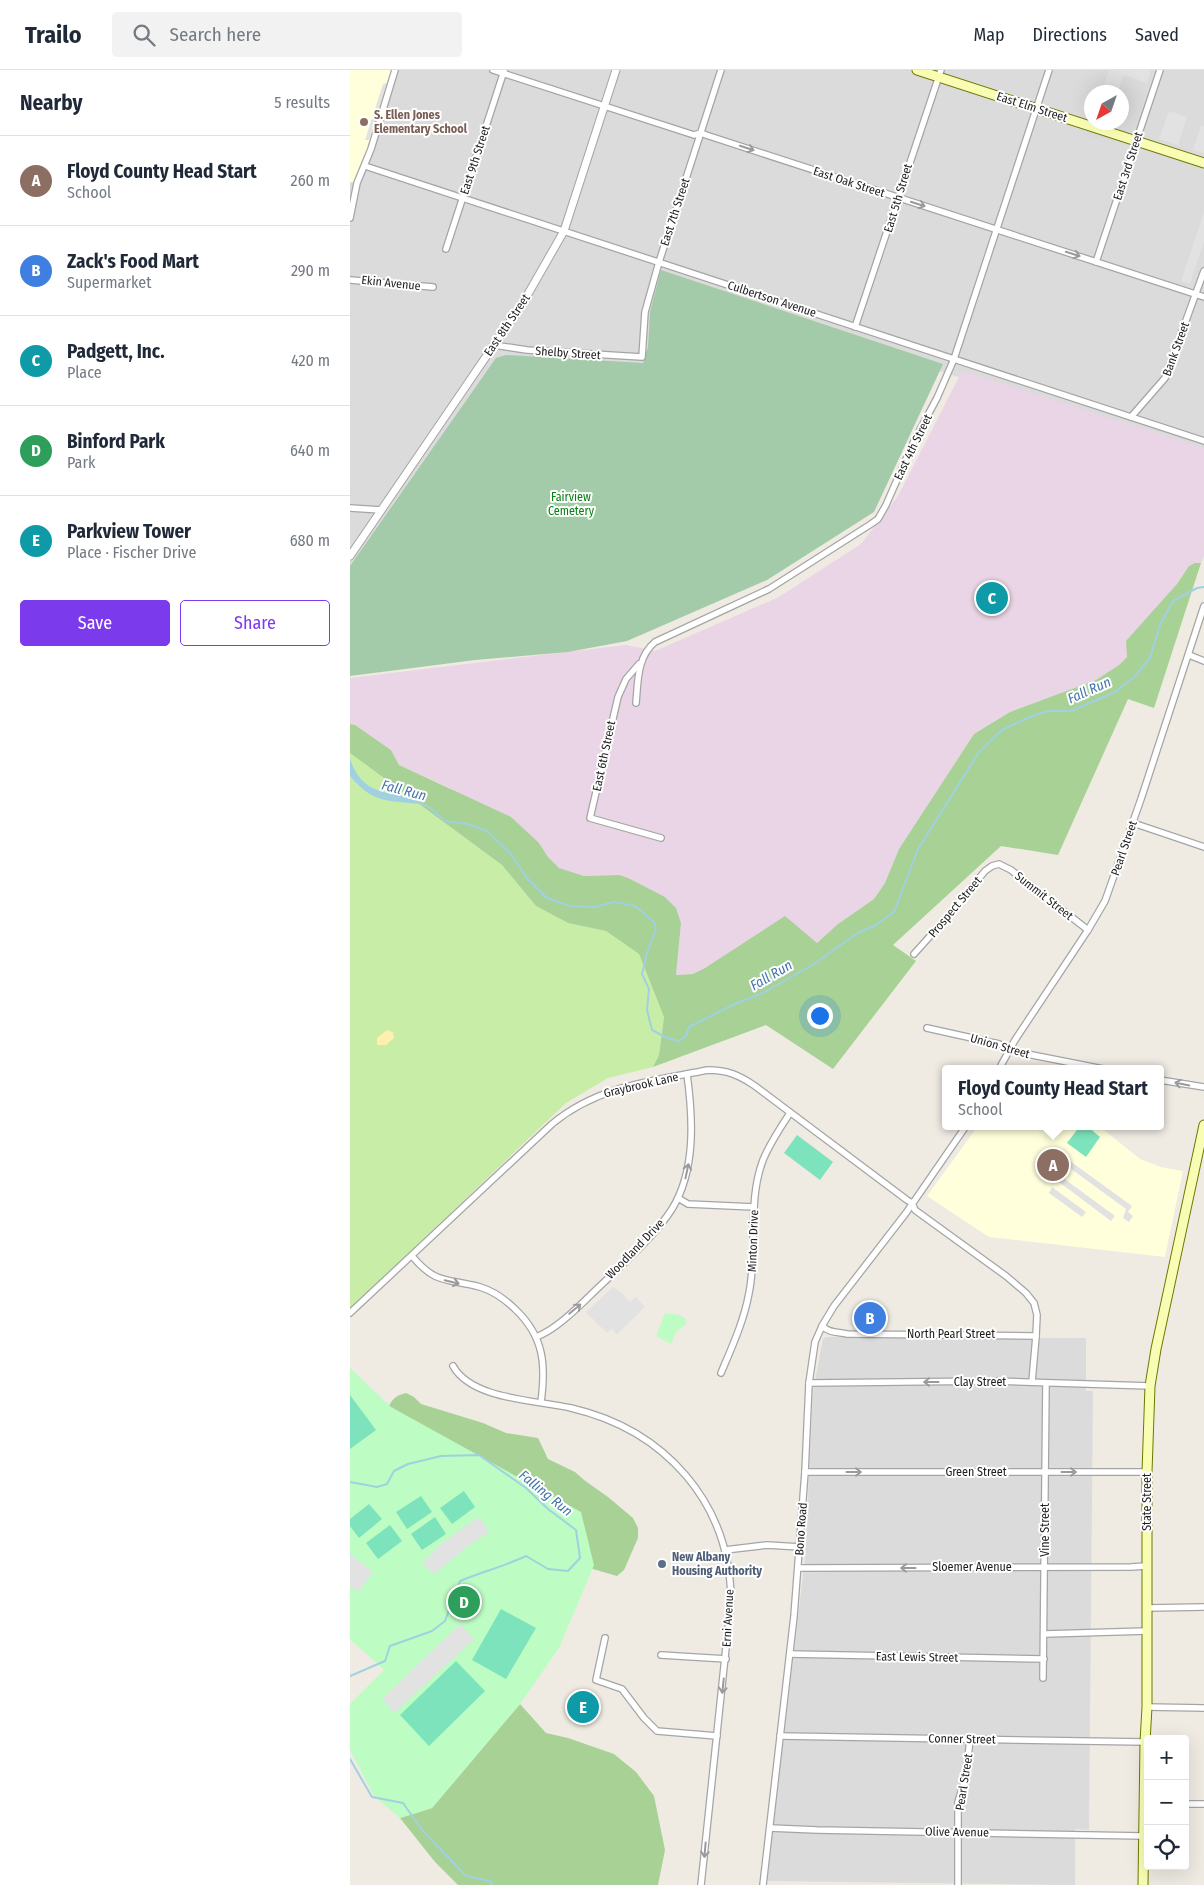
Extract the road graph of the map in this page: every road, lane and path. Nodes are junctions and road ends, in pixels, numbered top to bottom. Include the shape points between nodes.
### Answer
1 (395, 70) edge
2 (493, 70) edge
3 (616, 70) edge
4 (721, 70) edge
5 (917, 70) edge
6 (1049, 70) edge
7 (1160, 70) edge
8 (503, 72) edge
9 (940, 74) edge
10 (604, 106) junction
11 (1036, 109) junction
12 (700, 133) junction
13 (1136, 141) junction
14 (1204, 163) edge
15 (365, 166) junction
16 (353, 182) edge
17 (462, 198) junction
18 (898, 198) junction
19 (350, 218) edge
20 (997, 230) junction
21 (564, 231) junction
22 (446, 250) dead end
23 (659, 262) junction
24 (1096, 262) junction
25 (1204, 271) edge
26 (350, 280) edge
27 (433, 287) dead end
28 (1196, 295) junction
29 (1204, 297) edge
30 (856, 327) junction
31 (494, 345) junction
32 (642, 357) joint
33 (954, 359) junction
34 (1131, 417) junction
35 (1204, 441) edge
36 (350, 508) edge
37 (382, 510) junction
38 (350, 556) edge
39 (1204, 606) edge
40 (1189, 655) junction
41 (1204, 661) edge
42 (640, 663) junction
43 (636, 703) dead end
44 (1133, 823) junction
45 (661, 838) dead end
46 (1204, 848) edge
47 (999, 864) joint
48 (1088, 930) junction
49 (914, 954) dead end
50 (926, 1028) dead end
51 (1010, 1050) junction
52 (1001, 1065) edge
53 (1083, 1065) edge
54 (687, 1074) junction
55 (1164, 1081) edge
56 (1204, 1087) edge
57 (790, 1113) junction
58 (1204, 1125) edge
59 (963, 1130) edge
60 (678, 1198) junction
61 (912, 1203) junction
62 (754, 1207) junction
63 (412, 1256) junction
64 (350, 1313) edge
65 (822, 1326) junction
66 (1036, 1336) junction
67 (536, 1337) junction
68 (452, 1366) dead end
69 (721, 1373) dead end
70 (1032, 1382) junction
71 (809, 1383) junction
72 (1046, 1383) junction
73 (1150, 1386) junction
74 (542, 1402) junction
75 (805, 1472) junction
76 (1045, 1472) junction
77 (1147, 1472) junction
78 (800, 1547) junction
79 (725, 1550) junction
80 (1146, 1566) junction
81 (1044, 1567) junction
82 (798, 1568) junction
83 (1204, 1607) edge
84 (1147, 1608) junction
85 (1147, 1631) junction
86 (1045, 1634) junction
87 (605, 1638) dead end
88 (790, 1654) junction
89 (661, 1655) dead end
90 (1044, 1659) junction
91 (726, 1660) junction
92 (1043, 1678) dead end
93 (1147, 1706) junction
94 (1204, 1708) edge
95 (1145, 1735) edge
96 (717, 1736) junction
97 (780, 1736) junction
98 (970, 1740) junction
99 (1144, 1742) edge
100 (1189, 1804) edge
101 (1204, 1804) edge
102 (770, 1828) junction
103 (958, 1832) junction
104 (1144, 1836) joint
105 (701, 1885) edge
106 (763, 1885) edge
107 (958, 1885) edge
108 (1143, 1885) edge

1 - 15 street
2 - 8 street, East Oak Street
3 - 10 street, East 8th Street
4 - 12 street, East 7th Street
5 - 9 main road, East Elm Street
6 - 11 street, East 4th Street
7 - 13 street, East 3rd Street
8 - 10 street, East Oak Street
8 - 17 street, East 9th Street
9 - 11 main road, East Elm Street
9 - 18 street, East 5th Street
10 - 12 street, East Oak Street via 694,135
10 - 21 street, East 8th Street
11 - 13 main road, East Elm Street
11 - 20 street, East 4th Street
12 -> 18 street, East Oak Street
12 - 23 street, East 7th Street
13 - 14 main road, East Elm Street
13 - 24 street, East 3rd Street
15 - 16 street
15 - 17 street, Culbertson Avenue
16 - 19 street
17 - 21 street, Culbertson Avenue
17 - 22 street, East 9th Street
18 -> 20 street, East Oak Street
18 - 30 street, East 5th Street
20 -> 24 street, East Oak Street
20 - 33 street, East 4th Street
21 - 23 street, Culbertson Avenue
21 - 31 street, East 8th Street via 524,301
23 - 30 street, Culbertson Avenue
23 - 32 street, East 7th Street via 645,312
24 - 28 street, East Oak Street
25 - 28 street, Bank Street
26 - 27 street, Ekin Avenue
28 - 29 street, East Oak Street
28 - 34 street, Bank Street via 1165,378
30 - 33 street, Culbertson Avenue
31 - 32 street, Shelby Street
31 - 37 street, East 8th Street
33 - 34 street, Culbertson Avenue
33 - 42 street, East 4th Street via 878,519 769,589 655,642 646,650
34 - 35 street, Culbertson Avenue
36 - 37 street
37 - 38 street, East 8th Street
39 - 40 street, Pearl Street
40 - 41 street
40 - 44 street, Pearl Street
42 - 43 street, East 4th Street
42 - 45 street, East 6th Street via 626,679 619,695 590,818
44 - 46 street
44 - 48 street, Pearl Street via 1105,901
47 - 48 street, Summit Street
47 - 49 street, Prospect Street via 985,871
48 - 51 street, Pearl Street
50 - 51 street, Union Street
51 - 52 street, Pearl Street
51 - 53 street, Union Street
54 - 57 street, Graybrook Lane via 708,1070 736,1074
60 -> 54 street, Woodland Drive via 688,1170 690,1147
54 - 63 street, Graybrook Lane via 616,1089 577,1105 552,1124
56 -> 55 street
57 - 61 street, Graybrook Lane
57 - 62 street, Minton Drive via 762,1161
58 - 73 main road, State Street
59 - 61 street
60 - 62 street via 688,1204
67 -> 60 street, Woodland Drive via 550,1331 618,1268 664,1220
61 - 65 street, Bono Road
61 - 66 street, Graybrook Lane via 915,1210 1026,1293 1037,1315
62 - 69 street, Minton Drive via 749,1294 745,1314
63 - 64 street, Graybrook Lane
63 -> 67 street via 434,1277 479,1287 497,1295 522,1316
65 - 66 street, North Pearl Street via 831,1332 847,1334
65 - 71 street, Bono Road via 815,1342
66 - 70 street
67 - 74 street via 544,1366
68 - 74 street, Erni Avenue via 462,1379 472,1385 506,1396
70 -> 71 street, Clay Street
70 - 72 street, Clay Street
71 - 75 street, Bono Road
72 - 73 street, Clay Street
72 - 76 street, Vine Street
73 - 77 main road, State Street
74 - 79 street, Erni Avenue via 609,1419 658,1449 687,1477 706,1502
75 -> 76 street, Green Street
75 - 78 street, Bono Road
76 -> 77 street, Green Street
76 - 81 street, Vine Street
77 - 80 main road, State Street
78 - 79 street via 767,1545
78 - 82 street, Bono Road
79 - 91 street, Erni Avenue via 731,1591
80 - 81 street, Sloemer Avenue
80 - 84 main road, State Street
81 -> 82 street, Sloemer Avenue
81 - 86 street, Vine Street
82 - 88 street, Bono Road
83 - 84 street
84 - 85 main road, State Street
85 - 86 street
85 - 93 main road, State Street
86 - 90 street, Vine Street
87 - 96 street via 596,1680 622,1689 657,1731
88 - 90 street, East Lewis Street
88 - 97 street, Bono Road
89 - 91 street
90 - 92 street, Vine Street
91 -> 96 street, Erni Avenue
93 - 94 street
93 - 95 main road, State Street
96 -> 105 street, Erni Avenue
97 - 98 street, Conner Street
97 - 102 street, Bono Road
98 - 99 street, Conner Street
98 - 103 street, Pearl Street via 966,1776 958,1802
100 - 101 street
102 - 103 street, Olive Avenue
102 - 106 street, Bono Road
103 - 104 street, Olive Avenue
103 - 107 street, Pearl Street
104 - 108 main road, State Street

